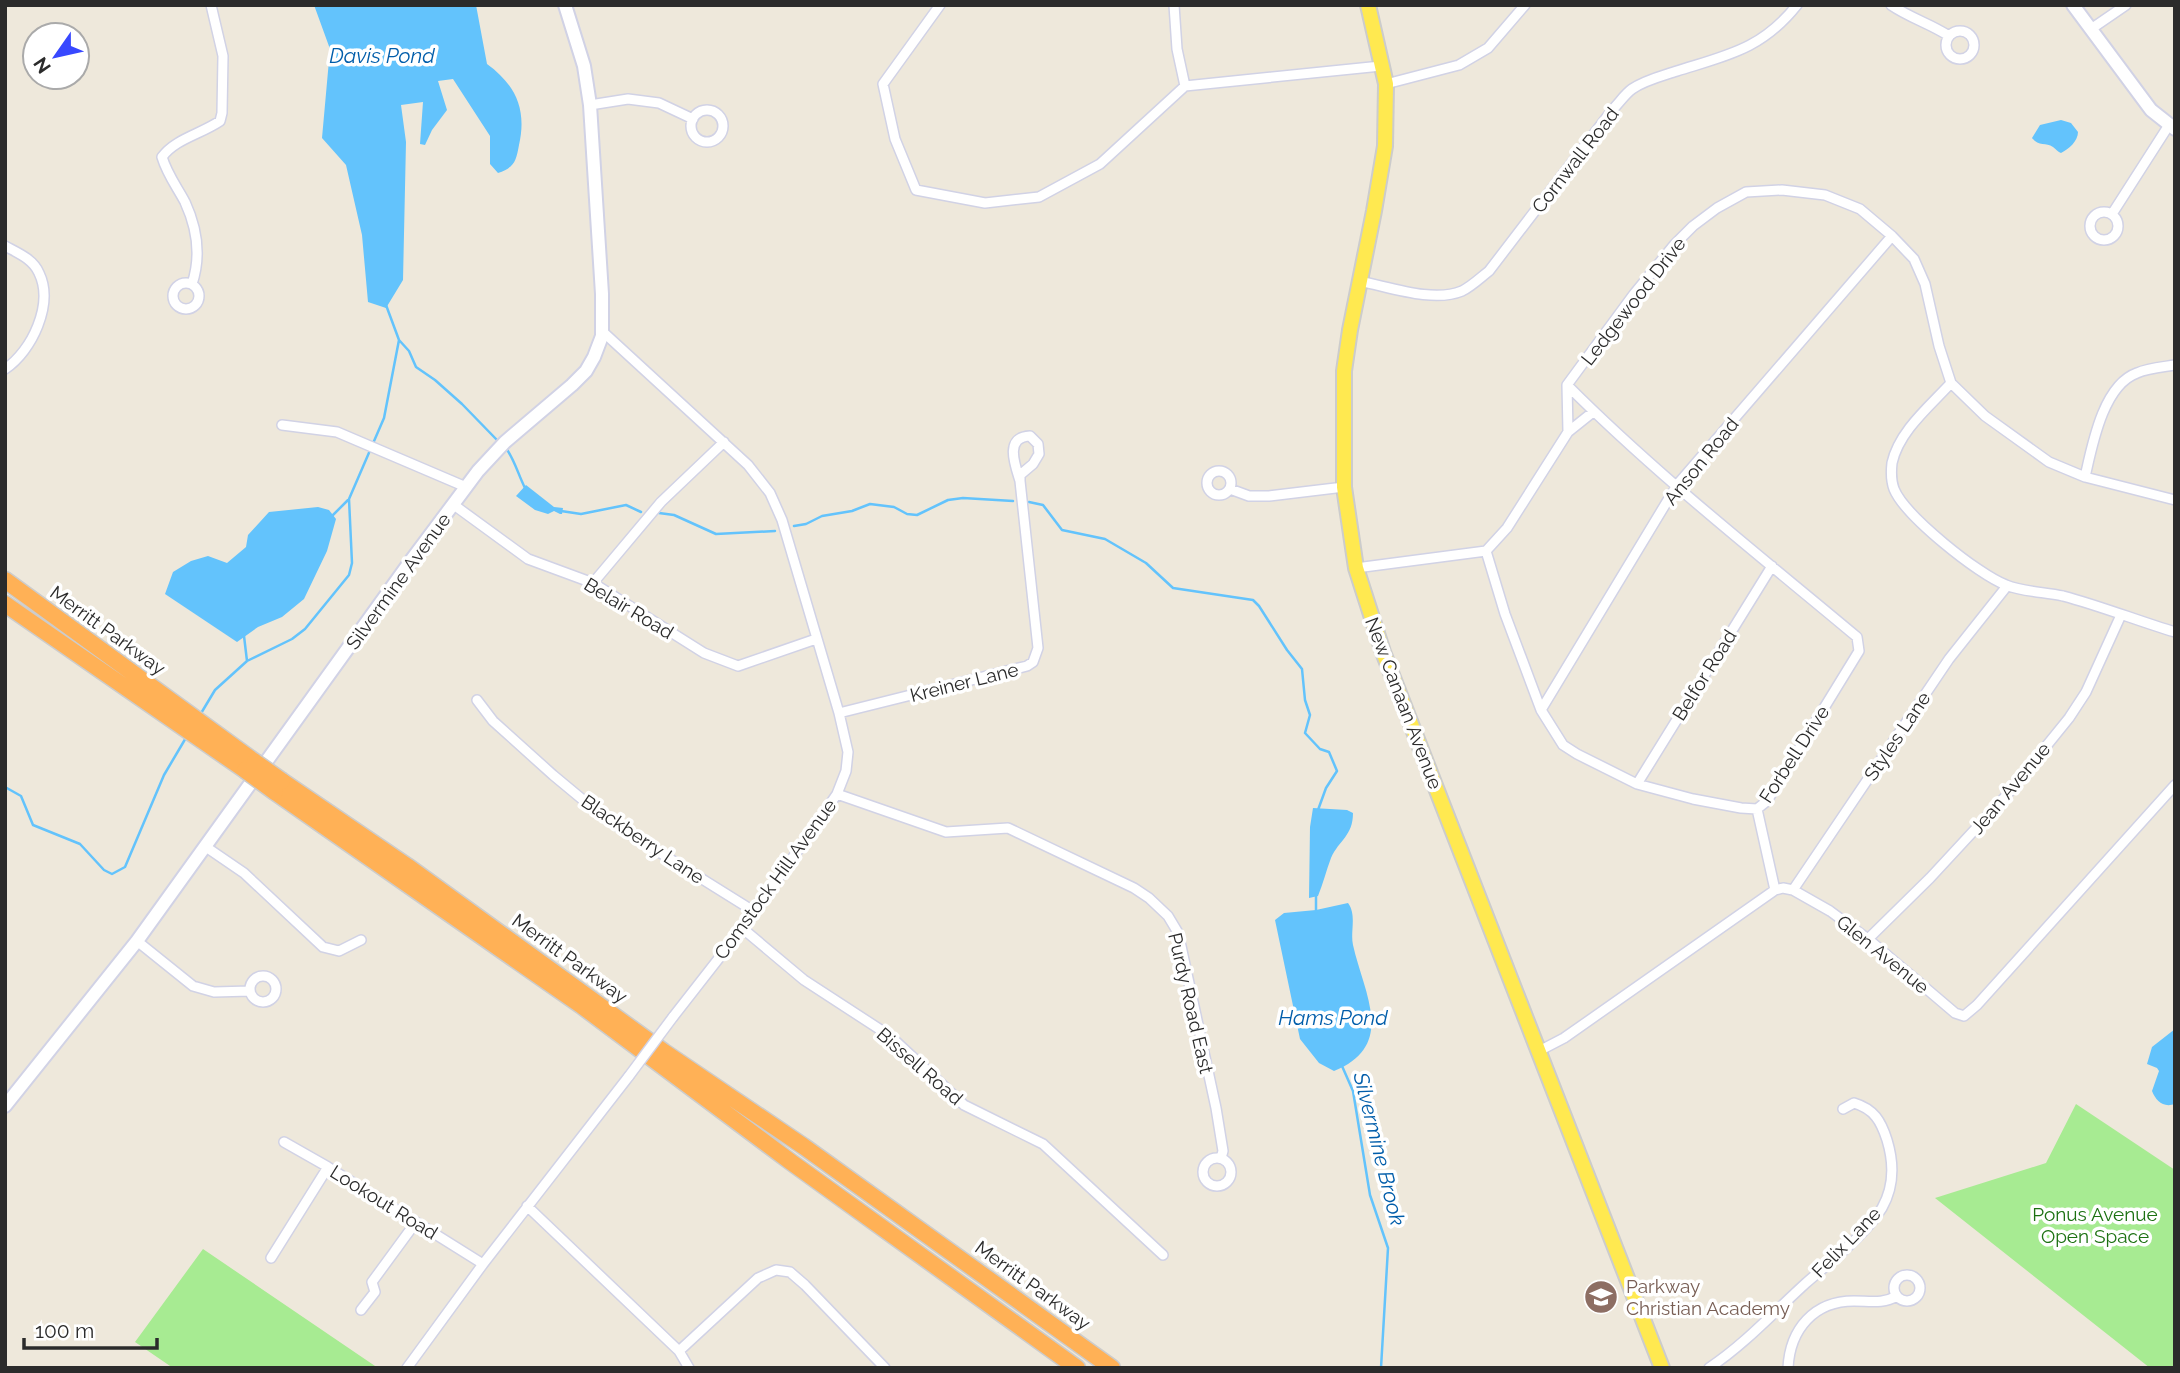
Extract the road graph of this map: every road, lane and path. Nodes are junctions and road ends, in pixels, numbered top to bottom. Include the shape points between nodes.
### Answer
1 (211, 5) edge
2 (565, 5) edge
3 (940, 5) edge
4 (1174, 5) edge
5 (1368, 5) edge
6 (1525, 5) edge
7 (1797, 5) edge
8 (1891, 5) edge
9 (2073, 5) edge
10 (2126, 5) edge
11 (2091, 29) junction
12 (1949, 36) dead end
13 (1381, 65) junction
14 (1386, 84) junction
15 (1185, 86) junction
16 (590, 105) junction
17 (693, 118) dead end
18 (2172, 127) edge
19 (2112, 214) dead end
20 (1892, 236) junction
21 (5, 246) edge
22 (1359, 281) junction
23 (192, 285) dead end
24 (602, 331) junction
25 (2175, 365) edge
26 (5, 369) edge
27 (1951, 383) junction
28 (1567, 386) junction
29 (1593, 412) junction
30 (282, 425) dead end
31 (1568, 432) junction
32 (724, 442) junction
33 (2085, 477) junction
34 (1020, 481) junction
35 (1676, 485) junction
36 (467, 487) junction
37 (1344, 487) junction
38 (1230, 489) dead end
39 (2175, 499) edge
40 (453, 505) junction
41 (1486, 551) junction
42 (1772, 566) junction
43 (5, 567) edge
44 (1356, 568) junction
45 (5, 580) edge
46 (593, 583) junction
47 (2007, 586) junction
48 (5, 605) edge
49 (2121, 615) junction
50 (2175, 632) edge
51 (816, 639) junction
52 (96, 646) junction
53 (477, 700) dead end
54 (167, 707) junction
55 (1541, 710) junction
56 (839, 713) junction
57 (1637, 784) junction
58 (2175, 785) edge
59 (279, 787) junction
60 (837, 794) junction
61 (1757, 810) junction
62 (206, 847) junction
63 (1775, 890) junction
64 (1794, 890) junction
65 (755, 912) junction
66 (742, 928) junction
67 (1868, 939) junction
68 (360, 940) dead end
69 (137, 941) junction
70 (250, 991) dead end
71 (1539, 1051) junction
72 (5, 1106) edge
73 (1843, 1109) dead end
74 (285, 1142) dead end
75 (1221, 1158) dead end
76 (328, 1167) junction
77 (527, 1206) junction
78 (415, 1222) junction
79 (1163, 1255) dead end
80 (271, 1258) dead end
81 (483, 1264) junction
82 (1897, 1296) dead end
83 (361, 1310) dead end
84 (679, 1351) junction
85 (407, 1368) edge
86 (690, 1368) edge
87 (885, 1368) edge
88 (1077, 1368) edge
89 (1112, 1368) edge
90 (1662, 1368) edge
91 (1709, 1368) edge
92 (1788, 1368) edge

1 - 23 street via 223,56 220,121 169,147 162,157 198,239
2 - 16 street, Silvermine Avenue via 582,57
3 - 15 street via 883,84 895,139 916,190 985,202 1039,197 1100,164
4 - 15 street
5 - 13 main road, New Canaan Avenue
6 - 14 street via 1488,48 1459,65
7 - 22 street, Cornwall Road via 1767,36 1745,49 1632,89 1489,271 1464,290 1425,296
8 - 12 street
9 - 11 street
10 - 11 street
11 - 18 street via 2151,110
13 - 14 main road, New Canaan Avenue
13 - 15 street
14 - 22 main road, New Canaan Avenue via 1384,158
16 - 17 street via 628,99 659,103
16 - 24 street, Silvermine Avenue
18 - 19 street
20 - 27 street, Ledgewood Drive via 1914,259 1925,284
20 - 28 street, Ledgewood Drive via 1860,209 1825,195 1746,192 1709,214 1674,245
20 - 35 street, Anson Road
21 - 26 street via 39,271 44,306 21,356
22 - 37 main road, New Canaan Avenue via 1344,371
24 - 32 street, Comstock Hill Avenue
24 - 36 street, Silvermine Avenue via 599,349 586,370 492,454
25 - 33 street via 2135,373 2117,386 2093,442
27 - 33 street, Ledgewood Drive via 2026,447
27 - 47 street via 1898,446 1891,477 1904,505 1971,565
28 - 29 street, Forbell Drive
28 - 31 street
29 - 31 street
29 - 35 street, Forbell Drive
30 - 36 street via 347,435
31 - 41 street via 1507,528
32 - 46 street via 661,502
32 - 51 street, Comstock Hill Avenue via 761,480 777,507
33 - 39 street, Ledgewood Drive
34 - 34 street, Kreiner Lane via 1039,454 1038,444 1030,436 1018,440 1013,449
34 - 56 street, Kreiner Lane via 1038,648 1033,662
35 - 42 street, Forbell Drive
35 - 55 street, Anson Road
36 - 40 street, Silvermine Avenue
37 - 38 street via 1269,496 1249,496
37 - 44 main road, New Canaan Avenue
40 - 46 street, Belair Road via 528,559
40 - 62 street, Silvermine Avenue
41 - 44 street
41 - 55 street, Forbell Drive
42 - 57 street, Belfor Road
42 - 61 street, Forbell Drive via 1857,637 1859,652 1767,801
43 - 52 highway
44 - 71 main road, New Canaan Avenue via 1383,652
45 - 52 highway, Merritt Parkway
46 - 51 street, Belair Road via 704,653 738,666
47 - 49 street via 2051,593
47 - 64 street, Styles Lane via 1949,659
48 - 54 highway, Merritt Parkway
49 - 50 street
49 - 67 street, Jean Avenue via 2069,718 2005,797
51 - 56 street, Comstock Hill Avenue
52 - 54 highway, Merritt Parkway
53 - 65 street, Blackberry Lane via 493,721 606,819
54 - 59 highway, Merritt Parkway, bridge
55 - 57 street, Forbell Drive via 1563,745
56 - 60 street, Comstock Hill Avenue via 848,752
57 - 61 street, Forbell Drive
58 - 67 street, Glen Avenue via 1964,1016
59 - 88 highway, Merritt Parkway
59 - 89 highway, Merritt Parkway via 407,866
60 - 65 street, Comstock Hill Avenue
60 - 75 street, Purdy Road East via 946,832 1008,828 1134,888 1160,908 1177,931 1181,946 1216,1108
61 - 63 street
62 - 68 street via 244,873 323,947 339,951
62 - 69 street, Silvermine Avenue
63 - 64 street
63 - 71 street
64 - 67 street, Glen Avenue
65 - 66 street, Comstock Hill Avenue
66 - 77 street, Comstock Hill Avenue, bridge
66 - 79 street, Bissell Road via 804,980 890,1036 964,1105 1043,1144
69 - 70 street via 194,986 214,992
69 - 72 street, Silvermine Avenue
71 - 90 main road, New Canaan Avenue
73 - 91 street, Felix Lane via 1854,1103 1867,1107 1882,1123 1892,1183 1882,1208 1758,1329
74 - 76 street, Lookout Road
76 - 78 street, Lookout Road
76 - 80 street
77 - 81 street, Comstock Hill Avenue
77 - 84 street
78 - 81 street, Lookout Road
78 - 83 street via 372,1282 375,1292
81 - 85 street, Comstock Hill Avenue
82 - 92 street via 1880,1302 1835,1303 1815,1312 1795,1335
84 - 86 street
84 - 87 street via 758,1278 776,1270 790,1272 805,1285

